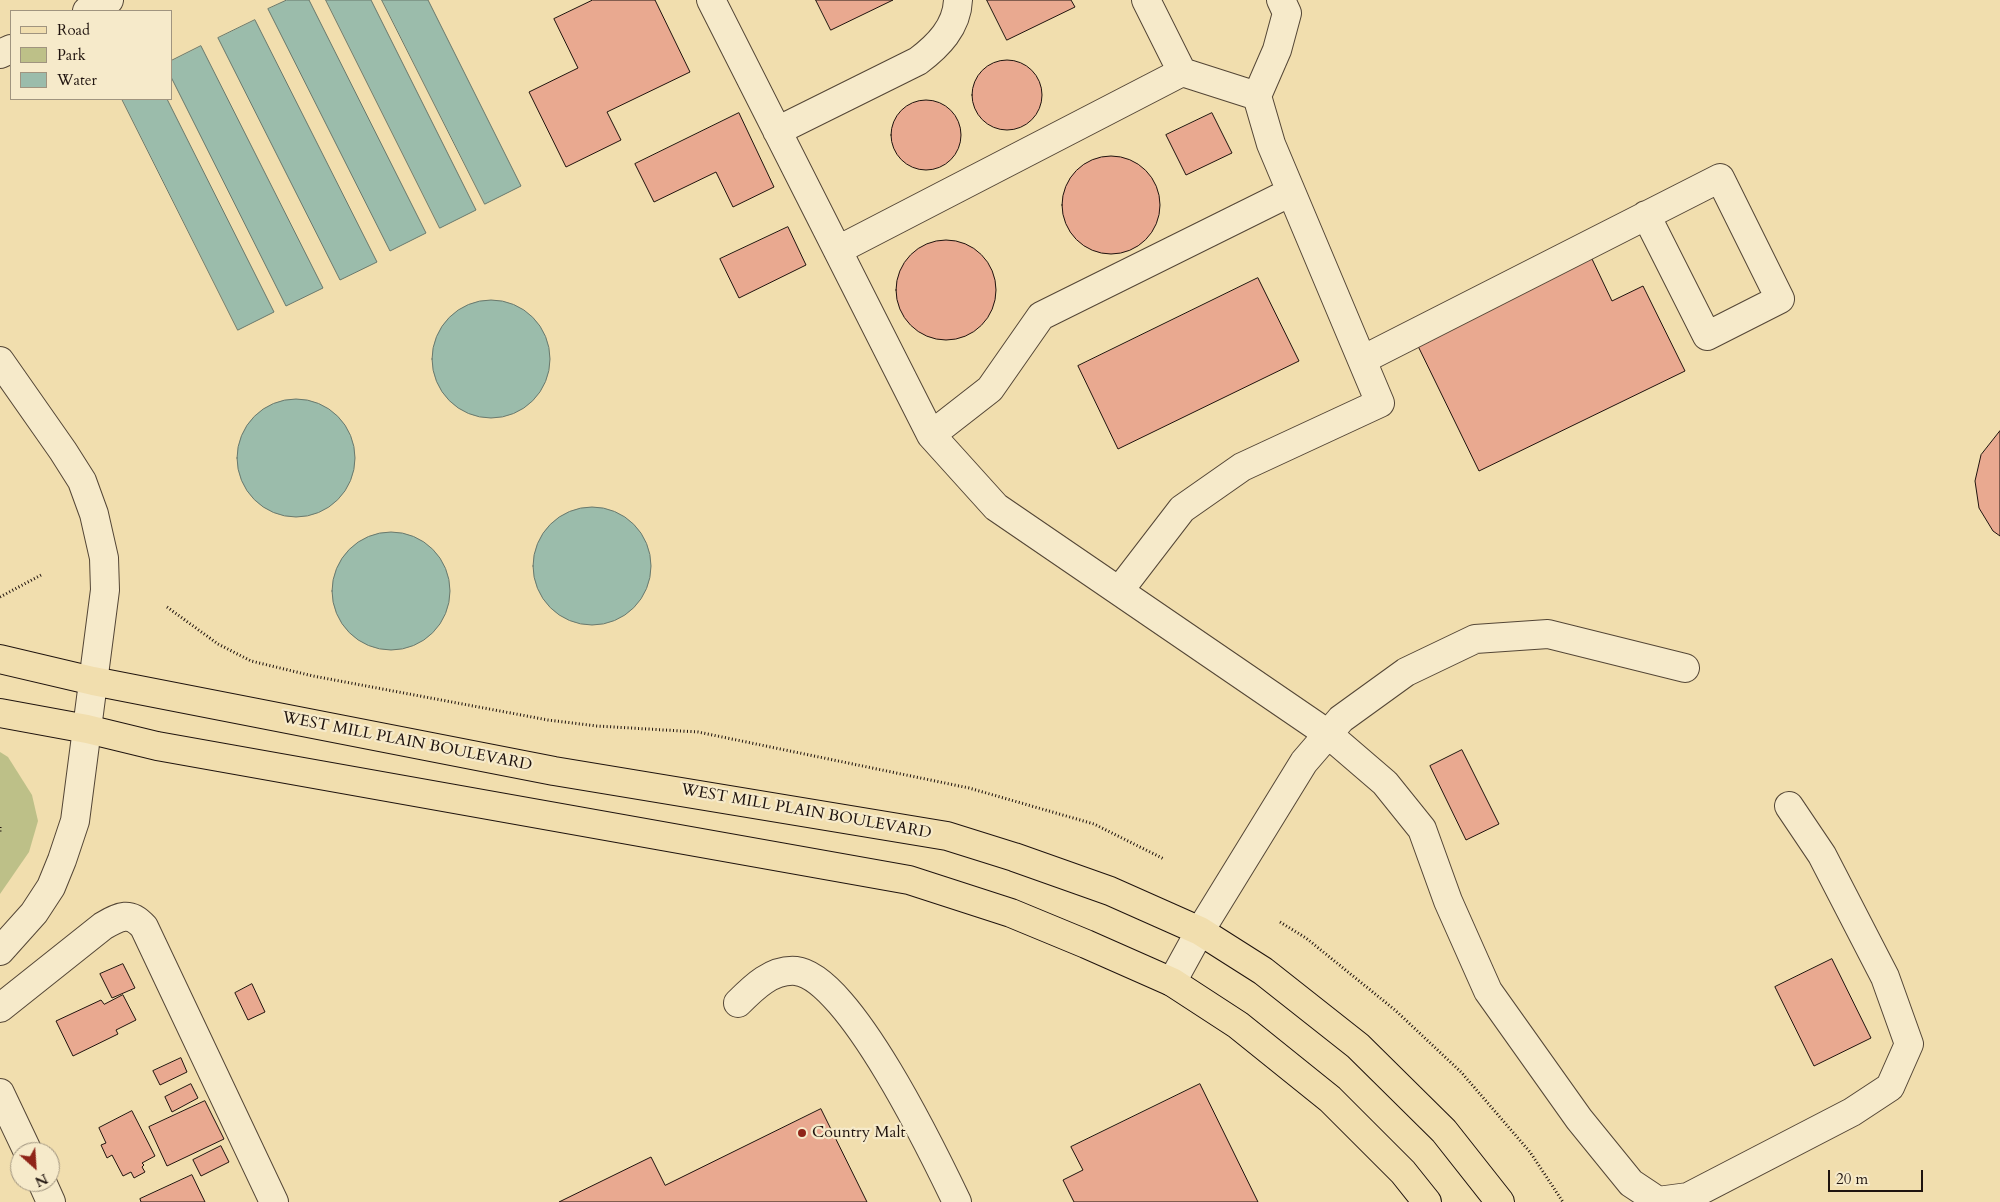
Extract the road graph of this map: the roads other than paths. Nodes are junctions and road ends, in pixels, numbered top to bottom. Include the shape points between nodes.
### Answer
1 (109, 0) edge
2 (711, 0) edge
3 (958, 0) edge
4 (1146, 0) edge
5 (1281, 0) edge
6 (89, 10) edge
7 (1182, 72) junction
8 (1257, 96) junction
9 (777, 131) junction
10 (1291, 192) junction
11 (1646, 216) junction
12 (838, 250) junction
13 (1362, 360) junction
14 (0, 361) edge
15 (931, 435) junction
16 (1119, 591) junction
17 (0, 659) edge
18 (1685, 668) dead end
19 (93, 681) junction
20 (0, 713) edge
21 (87, 729) junction
22 (1328, 734) junction
23 (1789, 806) dead end
24 (1200, 931) junction
25 (0, 951) edge
26 (1172, 982) junction
27 (738, 1003) dead end
28 (0, 1008) edge
29 (0, 1093) edge
30 (23, 1142) edge
31 (274, 1202) edge
32 (957, 1202) edge
33 (1427, 1202) edge
34 (1500, 1202) edge

1 - 6 street
2 - 9 street
3 - 9 street via 950,28 936,47 918,61
4 - 7 street
5 - 8 street via 1287,13 1277,50
7 - 8 street
7 - 12 street
8 - 10 street via 1271,144
9 - 12 street
10 - 13 street
10 - 15 street via 1041,316 990,389
11 - 11 street via 1720,178 1780,298 1706,336
11 - 13 street
12 - 15 street
13 - 16 street via 1380,403 1242,467 1182,509
14 - 19 street via 63,450 82,481 94,514 104,558 105,590
15 - 16 street via 996,507
16 - 22 street
17 - 19 main road, WEST MILL PLAIN BOULEVARD
18 - 22 street via 1548,634 1475,639 1406,672 1341,719
19 - 21 street
19 - 24 main road, WEST MILL PLAIN BOULEVARD via 554,771 947,836 1110,891
20 - 21 main road
21 - 25 street via 75,821 62,860 51,887 34,914
21 - 26 main road via 182,751 910,880 1011,913
22 - 23 street via 1385,783 1422,829 1448,901 1488,991 1579,1119 1631,1183 1658,1201 1688,1197 1852,1112 1890,1087 1909,1044 1885,978 1822,855
22 - 24 street via 1304,762
24 - 26 street
24 - 34 main road, WEST MILL PLAIN BOULEVARD via 1263,971 1358,1046 1444,1131
26 - 33 main road via 1238,1025 1330,1100 1403,1172
27 - 32 street via 769,977 788,971 808,974 826,987 857,1025 897,1086
28 - 31 street via 116,918 128,916 137,920 144,927
29 - 30 street

